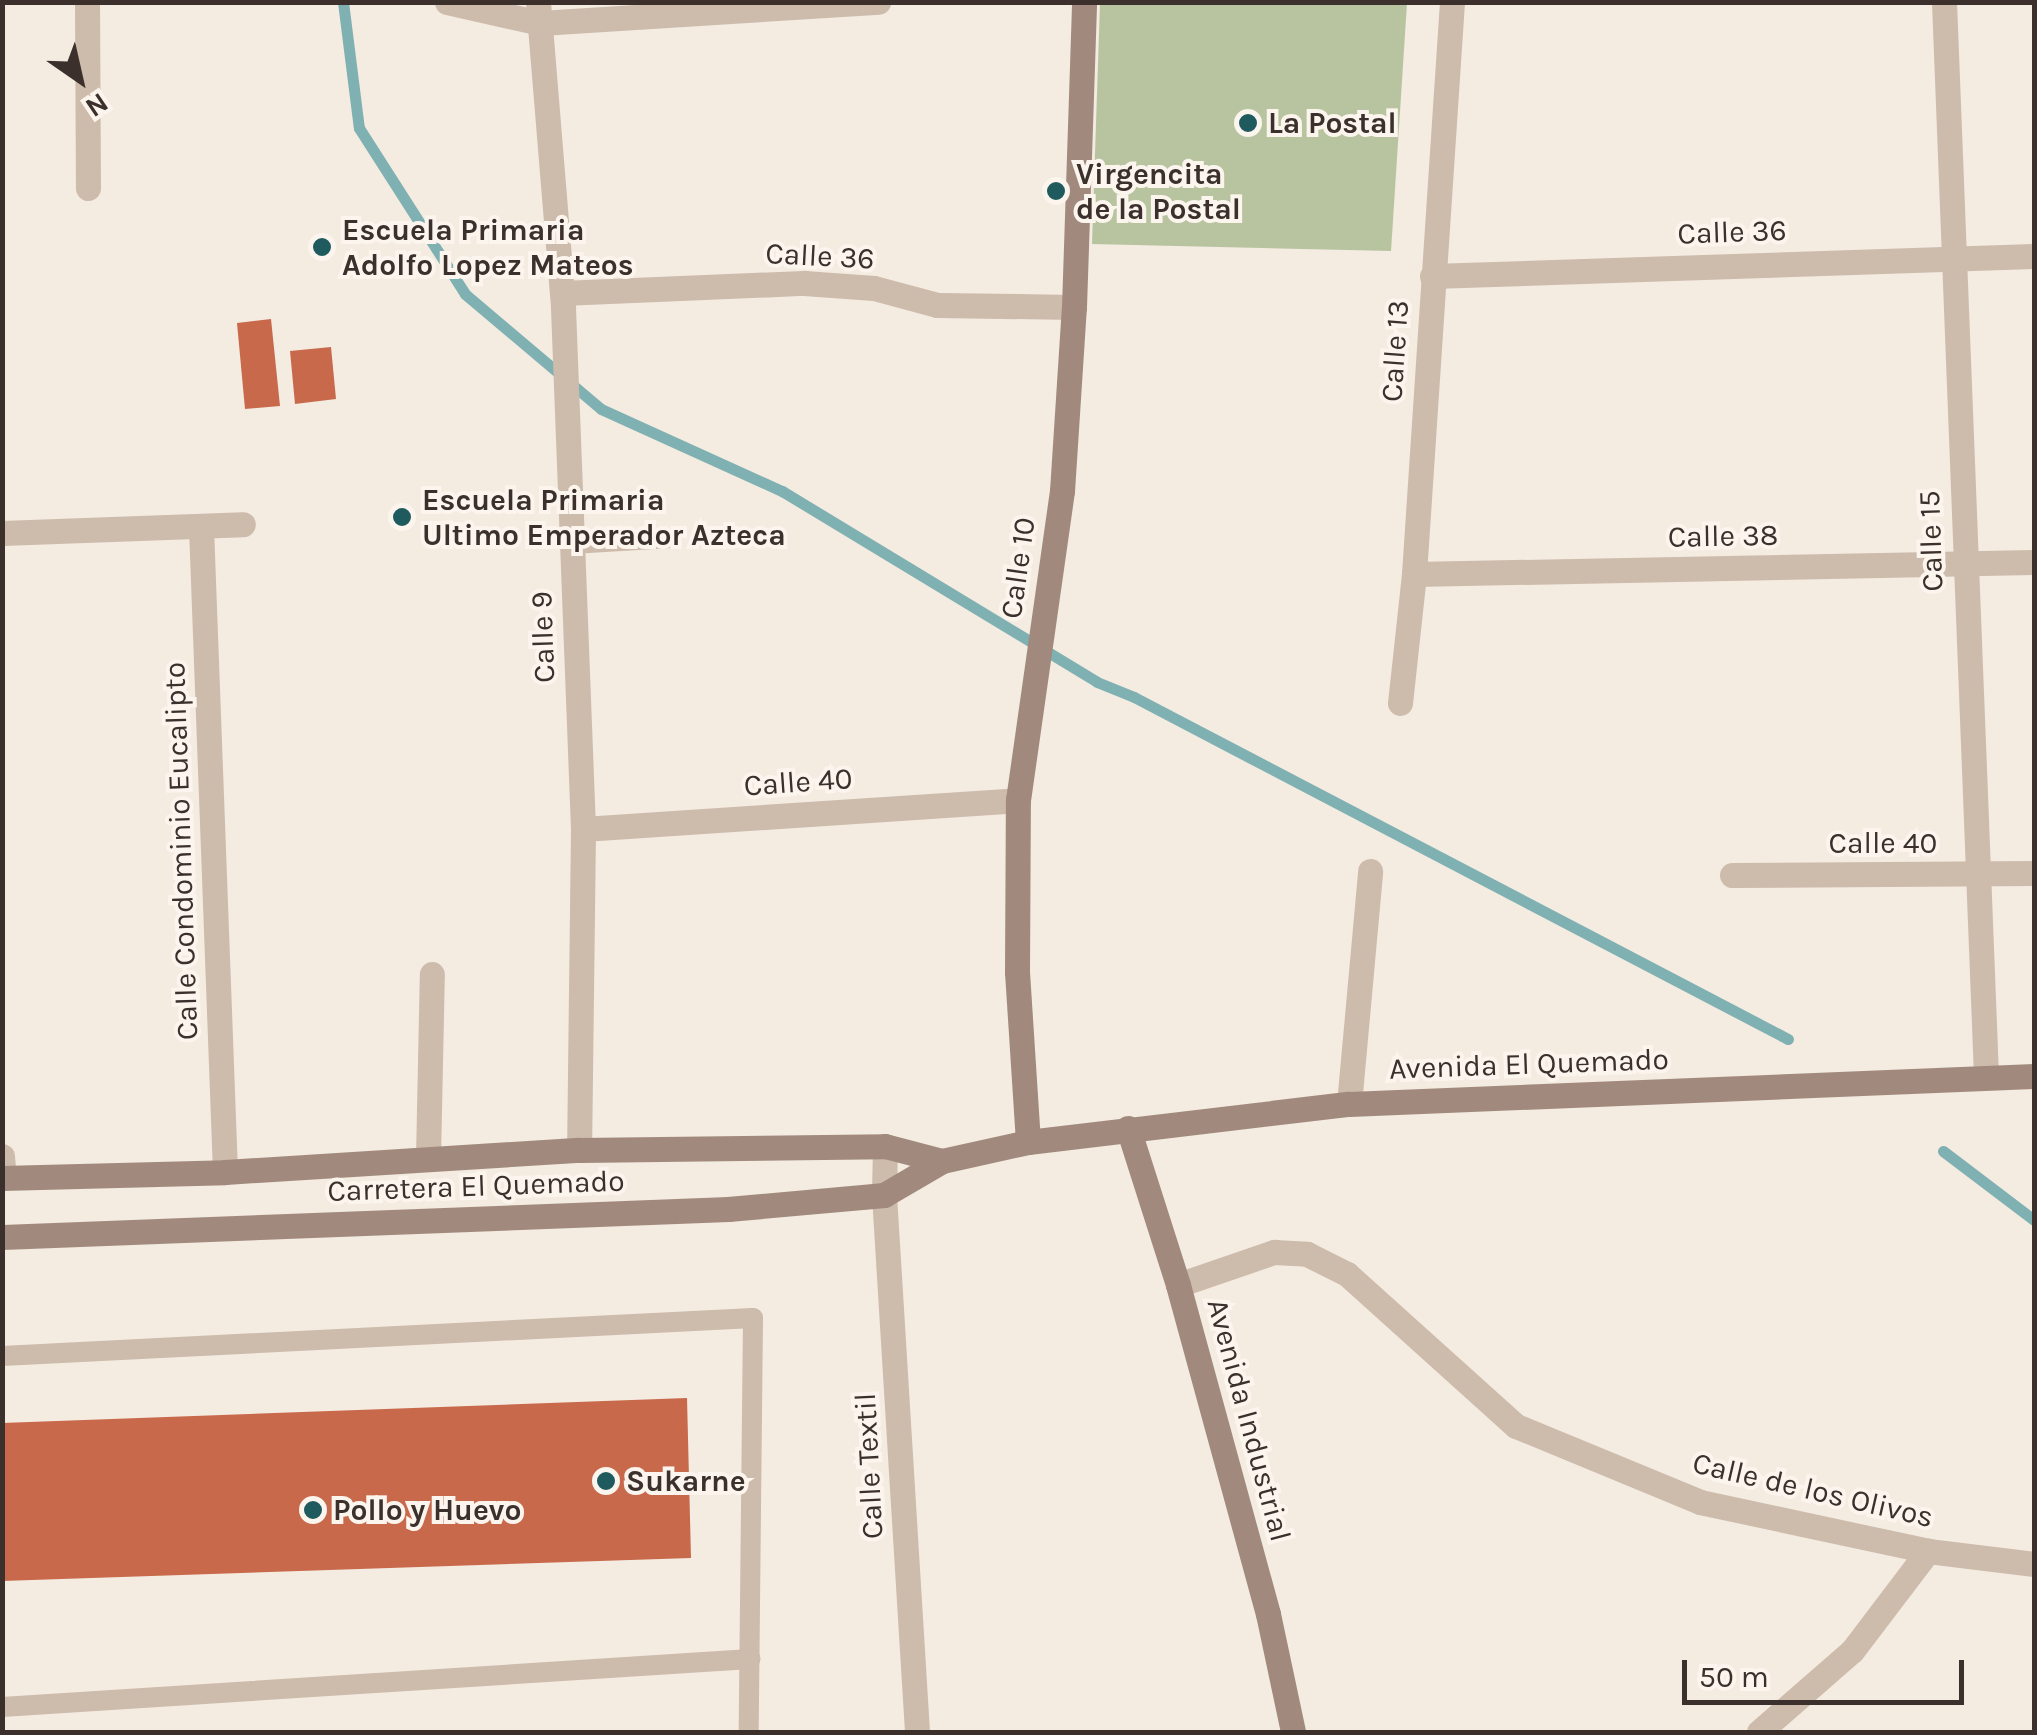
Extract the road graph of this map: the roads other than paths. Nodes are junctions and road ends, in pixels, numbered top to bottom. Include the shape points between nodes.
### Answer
1 (88, 2) edge
2 (447, 2) edge
3 (878, 2) edge
4 (1084, 2) edge
5 (1452, 2) edge
6 (1944, 2) edge
7 (539, 13) edge
8 (88, 188) dead end
9 (1954, 256) junction
10 (2034, 256) edge
11 (1432, 276) junction
12 (562, 301) junction
13 (1074, 308) junction
14 (242, 524) dead end
15 (201, 528) junction
16 (2, 533) edge
17 (671, 538) dead end
18 (572, 544) junction
19 (2034, 562) edge
20 (1964, 564) junction
21 (1414, 574) junction
22 (1400, 703) dead end
23 (1018, 800) junction
24 (583, 829) junction
25 (1370, 871) dead end
26 (2034, 874) edge
27 (1732, 875) dead end
28 (1978, 876) junction
29 (432, 974) dead end
30 (2034, 1076) edge
31 (1986, 1077) junction
32 (1349, 1104) junction
33 (1128, 1128) junction
34 (1028, 1142) junction
35 (885, 1146) junction
36 (579, 1150) junction
37 (2, 1156) edge
38 (428, 1158) junction
39 (942, 1161) junction
40 (225, 1172) junction
41 (3, 1178) edge
42 (884, 1196) junction
43 (2, 1237) edge
44 (1178, 1285) junction
45 (2, 1356) edge
46 (1928, 1551) junction
47 (2034, 1564) edge
48 (750, 1659) junction
49 (2, 1707) edge
50 (749, 1732) edge
51 (917, 1732) edge
52 (1293, 1732) edge
53 (1759, 1732) edge

1 - 8 street
2 - 7 street
3 - 7 street
4 - 13 main road, Calle 10
5 - 11 street, Calle 13
6 - 9 street, Calle 15
7 - 12 street, Calle 9
9 - 10 street, Calle 36
9 - 11 street, Calle 36
9 - 20 street, Calle 15
11 - 21 street, Calle 13
12 - 13 street, Calle 36 via 804,283 874,288 937,305
12 - 18 street, Calle 9
13 - 23 main road, Calle 10 via 1062,491
14 - 15 street
15 - 16 street
15 - 40 street, Calle Condominio Eucalipto
17 - 18 lane
18 - 24 street, Calle 9
19 - 20 street, Calle 38
20 - 21 street, Calle 38
20 - 28 street, Calle 15
21 - 22 street, Calle 13
23 - 24 street, Calle 40
23 - 34 main road, Calle 10 via 1017,972
24 - 36 street, Calle 9
25 - 32 street
26 - 28 street, Calle 40
27 - 28 street, Calle 40
28 - 31 street, Calle 15
29 - 38 street
30 - 31 main road, Avenida El Quemado
31 - 32 main road, Avenida El Quemado
32 - 33 main road, Avenida El Quemado
33 - 34 main road, Avenida El Quemado
33 - 44 main road, Avenida Industrial
34 - 39 main road, Carretera El Quemado
35 - 36 main road, Carretera El Quemado
35 - 39 main road, Carretera El Quemado
35 - 42 street, Calle Textil
36 - 38 main road, Carretera El Quemado
37 - 41 street
38 - 40 main road, Carretera El Quemado
39 - 42 main road, Carretera El Quemado
40 - 41 main road, Carretera El Quemado
42 - 43 main road, Carretera El Quemado via 728,1209
42 - 51 street, Calle Textil
44 - 46 street, Calle de los Olivos via 1274,1252 1307,1254 1346,1274 1516,1426 1700,1502
44 - 52 main road, Avenida Industrial via 1268,1614
45 - 48 lane via 753,1318
46 - 47 street, Calle de los Olivos
46 - 53 street via 1852,1651
48 - 49 lane
48 - 50 lane

